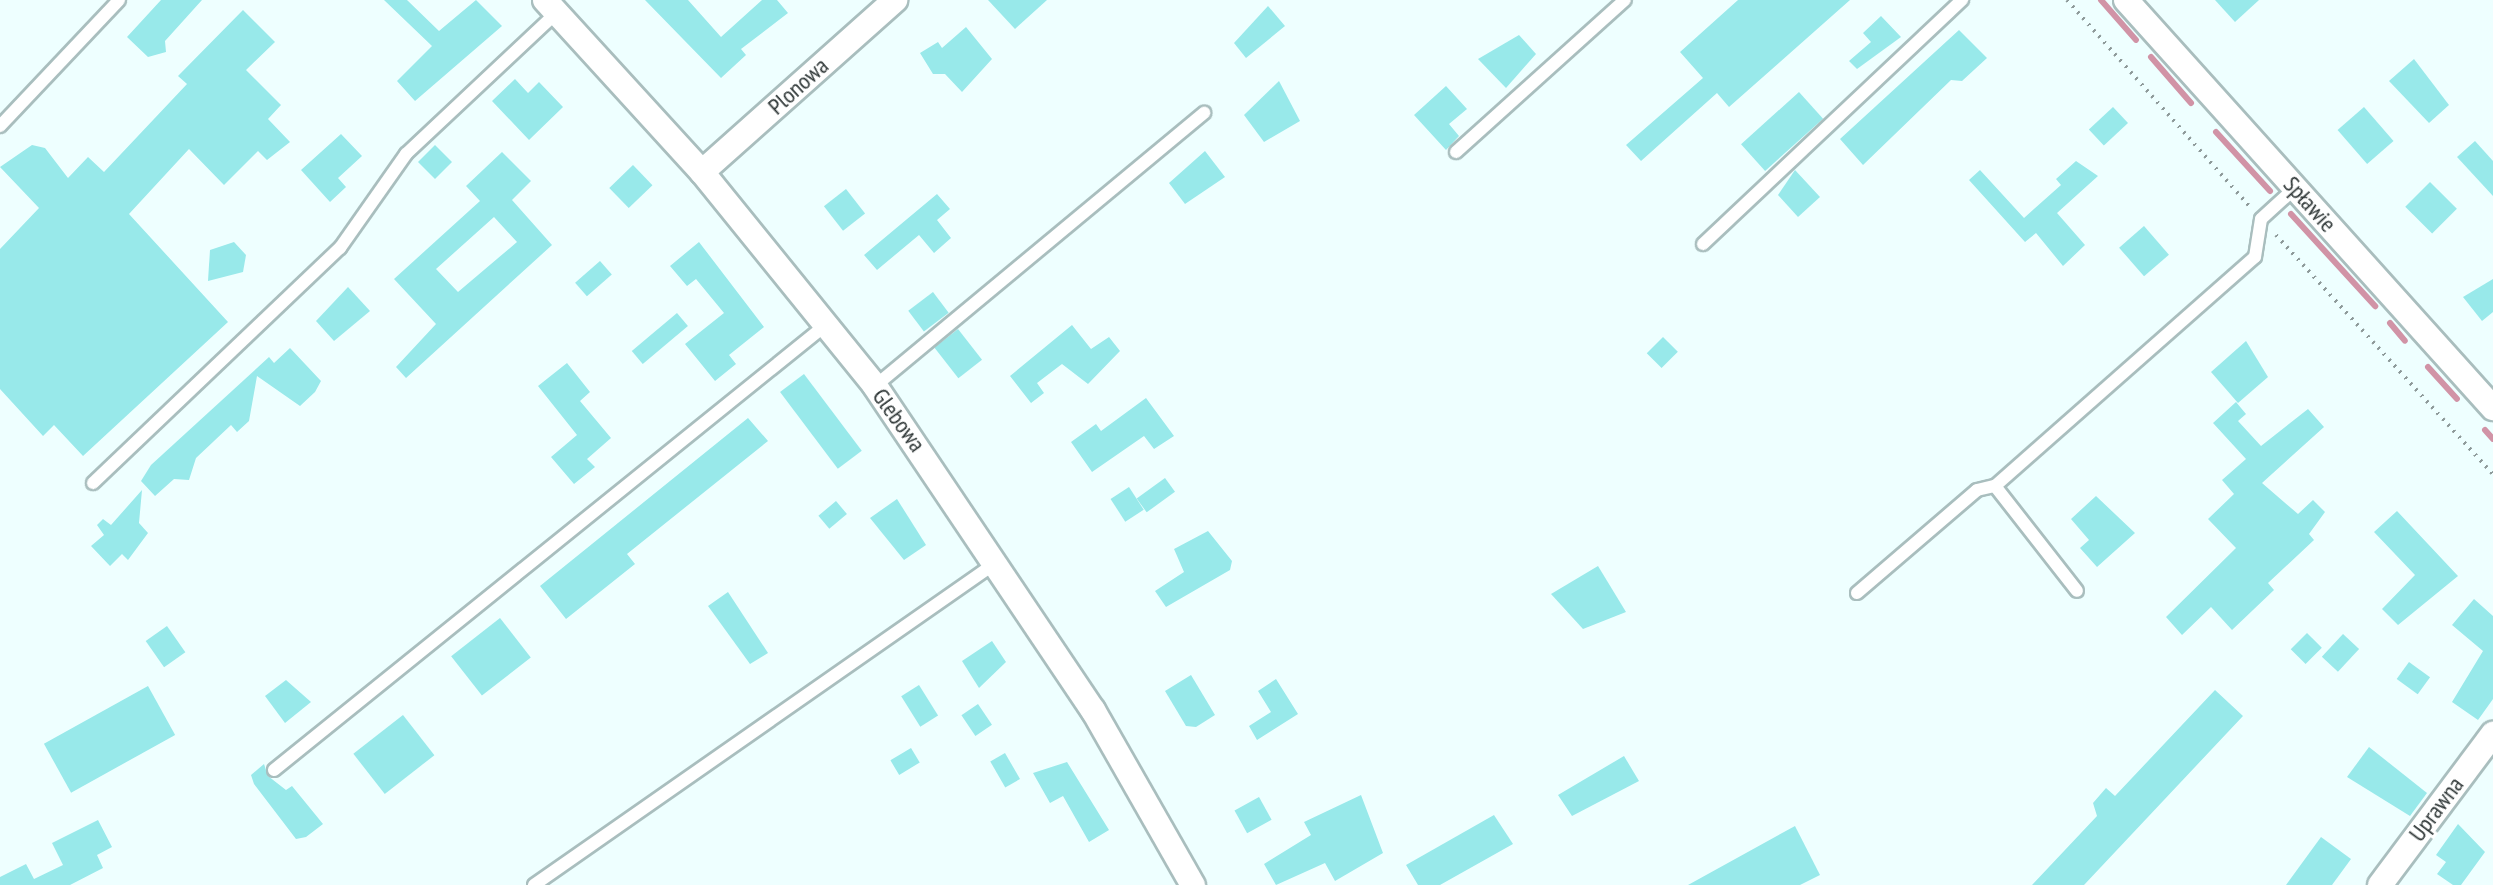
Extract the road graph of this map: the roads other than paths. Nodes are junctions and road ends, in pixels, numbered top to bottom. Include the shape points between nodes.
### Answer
1 (119, 0) edge
2 (895, 0) edge
3 (1625, 0) edge
4 (1962, 0) edge
5 (2126, 0) edge
6 (551, 6) edge
7 (1204, 113) dead end
8 (0, 126) edge
9 (1456, 152) dead end
10 (702, 172) junction
11 (2295, 188) junction
12 (1703, 244) dead end
13 (827, 324) junction
14 (875, 386) junction
15 (2493, 408) edge
16 (93, 483) dead end
17 (1995, 486) junction
18 (997, 562) junction
19 (2077, 591) dead end
20 (1857, 593) dead end
21 (2493, 734) edge
22 (274, 770) dead end
23 (534, 885) edge
24 (1193, 885) edge
25 (2380, 885) edge

1 - 8 lane
2 - 10 street, Plonowa
3 - 9 lane
4 - 12 lane
5 - 11 street, Spławie
6 - 10 street, Glebowa
6 - 16 lane via 406,154 340,248
7 - 14 lane
10 - 13 street, Glebowa
11 - 15 street, Spławie
11 - 17 lane via 2261,219 2255,257
13 - 14 street, Glebowa
13 - 22 lane
14 - 18 street, Glebowa
17 - 19 lane
17 - 20 lane via 1977,490
18 - 23 lane
18 - 24 street, Glebowa
21 - 25 street, Uprawna

